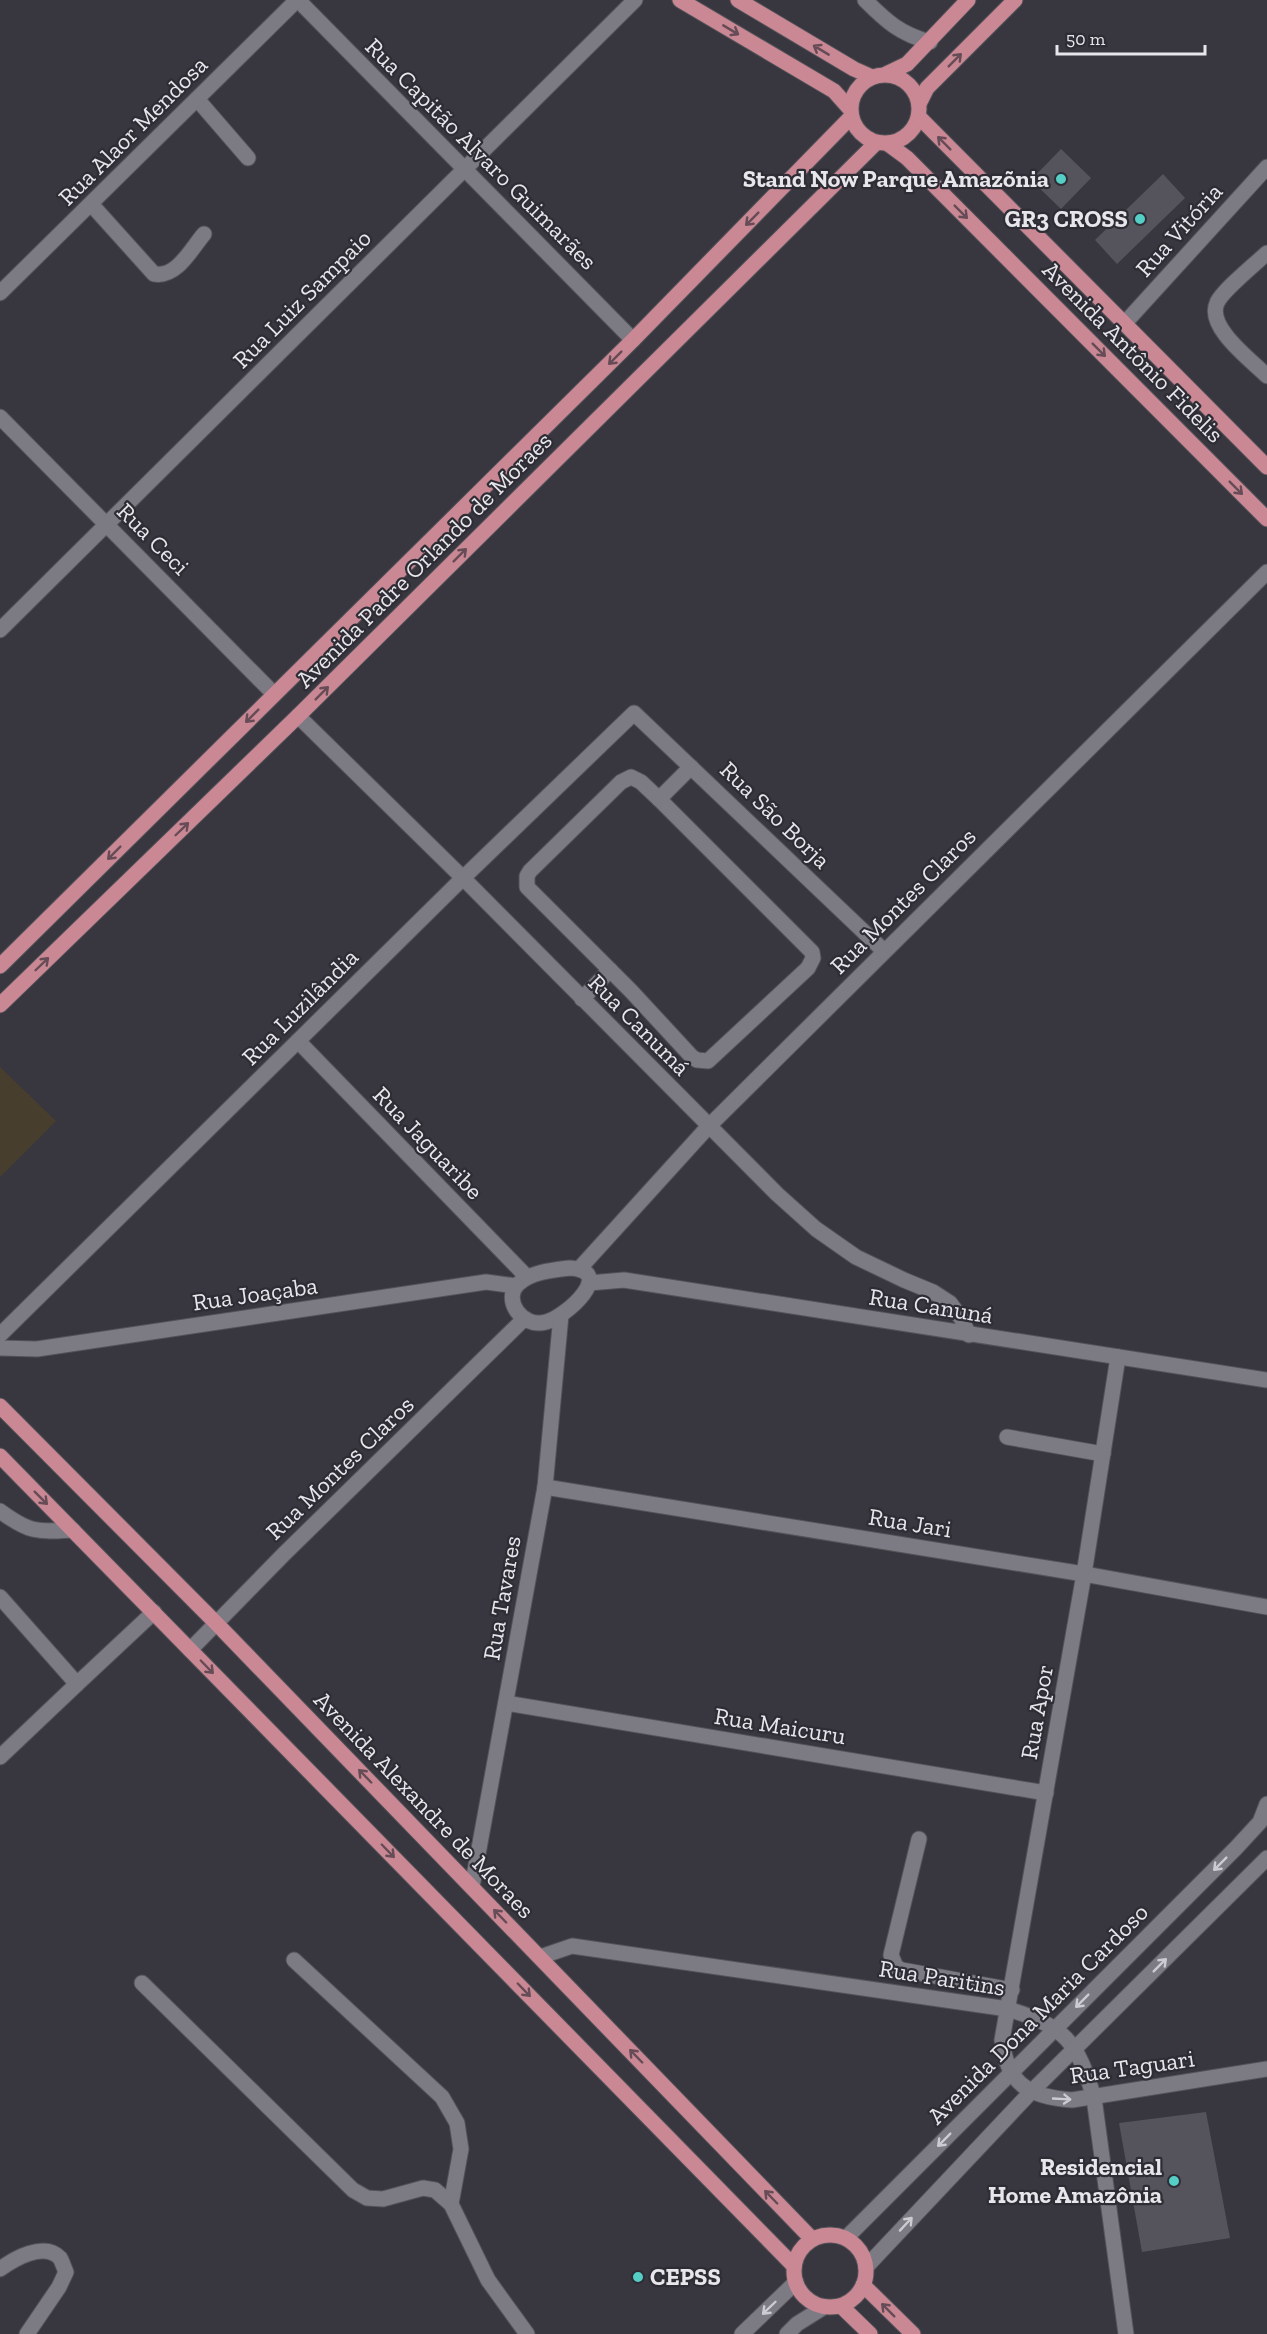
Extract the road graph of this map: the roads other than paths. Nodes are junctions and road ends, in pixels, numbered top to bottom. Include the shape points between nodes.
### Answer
1 (298, 0) edge
2 (635, 0) edge
3 (680, 0) edge
4 (738, 0) edge
5 (865, 0) edge
6 (968, 0) edge
7 (1015, 0) edge
8 (930, 42) junction
9 (879, 75) junction
10 (197, 99) junction
11 (919, 111) junction
12 (851, 113) junction
13 (882, 143) junction
14 (248, 158) dead end
15 (1267, 167) edge
16 (465, 169) junction
17 (91, 204) junction
18 (204, 234) dead end
19 (1267, 254) edge
20 (0, 294) edge
21 (1124, 324) junction
22 (633, 340) junction
23 (1267, 376) edge
24 (0, 417) edge
25 (1267, 467) edge
26 (1267, 519) edge
27 (107, 525) junction
28 (1267, 572) edge
29 (0, 630) edge
30 (274, 694) junction
31 (634, 713) joint
32 (298, 716) junction
33 (691, 766) junction
34 (659, 799) junction
35 (463, 878) junction
36 (884, 951) junction
37 (0, 966) edge
38 (610, 970) junction
39 (582, 999) junction
40 (0, 1005) edge
41 (298, 1041) junction
42 (708, 1127) junction
43 (579, 1269) junction
44 (521, 1281) junction
45 (589, 1283) junction
46 (561, 1315) junction
47 (523, 1320) junction
48 (0, 1335) edge
49 (969, 1335) junction
50 (0, 1348) edge
51 (1118, 1357) junction
52 (1267, 1380) edge
53 (0, 1406) edge
54 (1007, 1437) dead end
55 (1103, 1454) junction
56 (0, 1456) edge
57 (545, 1487) junction
58 (0, 1511) edge
59 (73, 1530) junction
60 (1084, 1574) junction
61 (0, 1597) edge
62 (1267, 1607) edge
63 (154, 1612) junction
64 (216, 1623) junction
65 (190, 1650) junction
66 (76, 1684) junction
67 (506, 1703) junction
68 (0, 1757) edge
69 (1046, 1793) junction
70 (1267, 1804) edge
71 (919, 1839) dead end
72 (1267, 1858) edge
73 (472, 1887) junction
74 (540, 1957) junction
75 (294, 1960) dead end
76 (142, 1983) dead end
77 (1012, 1990) junction
78 (1008, 2009) junction
79 (1054, 2028) junction
80 (1076, 2049) junction
81 (1267, 2069) edge
82 (1011, 2073) junction
83 (1031, 2092) junction
84 (1094, 2098) junction
85 (451, 2204) junction
86 (846, 2238) junction
87 (812, 2239) junction
88 (794, 2266) junction
89 (866, 2267) junction
90 (0, 2269) edge
91 (796, 2282) junction
92 (864, 2285) junction
93 (841, 2306) junction
94 (824, 2307) junction
95 (27, 2334) edge
96 (527, 2334) edge
97 (742, 2334) edge
98 (787, 2334) edge
99 (870, 2334) edge
100 (913, 2334) edge
101 (1126, 2334) edge

1 - 10 street, Rua Alaor Mendosa
1 - 16 street, Rua Capitão Alvaro Guimarães
2 - 16 street, Rua Luiz Sampaio
3 -> 12 main road via 834,91
9 -> 4 main road via 854,69
5 - 8 street via 887,22 909,36
6 - 8 main road
11 -> 7 main road via 927,88
8 - 9 main road via 907,64
9 - 11 main road via 904,81 912,88
9 - 12 main road via 857,89
10 - 14 street
10 - 17 street, Rua Alaor Mendosa
11 - 13 main road via 906,137
21 -> 11 main road, Avenida Antônio Fidelis
12 - 13 main road via 857,130
12 -> 22 main road, Avenida Padre Orlando de Moraes
13 -> 26 main road, Avenida Antônio Fidelis via 908,158
32 -> 13 main road, Avenida Padre Orlando de Moraes
15 - 21 street, Rua Vitória
16 - 22 street, Rua Capitão Alvaro Guimarães
16 - 27 street, Rua Luiz Sampaio
17 - 18 street via 154,274 174,271
17 - 20 street, Rua Alaor Mendosa
19 - 23 street via 1217,301 1214,313 1219,328
21 - 25 main road, Avenida Antônio Fidelis
22 -> 30 main road, Avenida Padre Orlando de Moraes
24 - 27 street, Rua Ceci
27 - 29 street, Rua Luiz Sampaio
27 - 30 street, Rua Ceci
28 - 36 street, Rua Montes Claros
30 -> 37 main road, Avenida Padre Orlando de Moraes
31 - 33 street, Rua São Borja
31 - 35 street, Rua Luzilândia
32 - 35 street, Rua Canumá
40 -> 32 main road, Avenida Padre Orlando de Moraes
33 - 34 street
33 - 36 street, Rua São Borja
34 - 38 street via 637,778 626,779 527,876 530,892
34 - 38 street via 809,947 812,964 713,1058 702,1061 692,1057
35 - 39 street, Rua Canumá
35 - 41 street, Rua Luzilândia
36 - 42 street, Rua Montes Claros
38 - 39 street
39 - 42 street, Rua Canumá
41 - 44 street, Rua Jaguaribe
41 - 48 street, Rua Luzilândia
42 - 43 street, Rua Montes Claros
42 - 49 street, Rua Canumá via 816,1229 856,1257 950,1303
43 - 44 street via 555,1270
43 - 45 street
44 - 47 street via 513,1293 514,1306
44 - 50 street, Rua Joaçaba via 486,1282 37,1349
45 - 46 street via 583,1297
45 - 49 street, Rua Canuná via 624,1280
46 - 47 street via 536,1324
46 - 57 street, Rua Tavares
47 - 64 street, Rua Montes Claros
49 - 51 street, Rua Canuná
51 - 52 street, Rua Canuná
51 - 55 street, Rua Apor
53 - 64 main road, Avenida Alexandre de Moraes
54 - 55 street
55 - 60 street, Rua Apor
56 -> 59 main road
57 - 60 street, Rua Jari
57 - 67 street, Rua Tavares
58 - 59 street via 21,1526 40,1532
59 - 63 main road
60 - 62 street, Rua Jari
60 - 69 street, Rua Apor
61 - 66 street
63 - 65 main road
63 - 66 street
64 - 65 street, Rua Montes Claros
73 -> 64 main road, Avenida Alexandre de Moraes
65 -> 88 main road
66 - 68 street
67 - 69 street, Rua Maicuru
67 - 73 street, Rua Tavares
69 - 77 street, Rua Apor
70 -> 79 street, Avenida Dona Maria Cardoso via 1260,1822 1236,1848
71 - 77 street via 891,1955 893,1961 902,1970
80 -> 72 street
74 -> 73 main road, Avenida Alexandre de Moraes
74 - 78 street, Rua Paritins via 572,1946
87 -> 74 main road, Avenida Alexandre de Moraes
75 - 85 street via 442,2097 456,2122 461,2149
76 - 85 street via 353,2190 367,2198 382,2199 423,2188 435,2190
77 - 78 street, Rua Apor
78 - 79 street, Rua Paritins
78 - 82 street, Rua Apor via 1002,2040
79 - 80 street, Rua Paritins
79 - 82 street, Avenida Dona Maria Cardoso
80 - 83 street
80 - 84 street, Rua Paritins
81 - 84 street, Rua Taguari
82 - 83 street, Rua Taguari
82 -> 86 street, Avenida Dona Maria Cardoso
83 -> 84 street, Rua Taguari via 1048,2098
89 -> 83 street
84 - 101 street, Rua Paritins
85 - 96 street via 488,2280
86 - 87 main road via 823,2235
86 - 89 main road via 860,2250
87 - 88 main road via 797,2255
88 - 91 main road
89 - 92 main road
90 - 95 street via 31,2253 47,2251 60,2258 66,2272
91 - 94 main road via 806,2299
91 -> 97 street
92 - 93 main road
100 -> 92 main road
93 - 94 main road
93 - 99 main road
94 - 98 street

